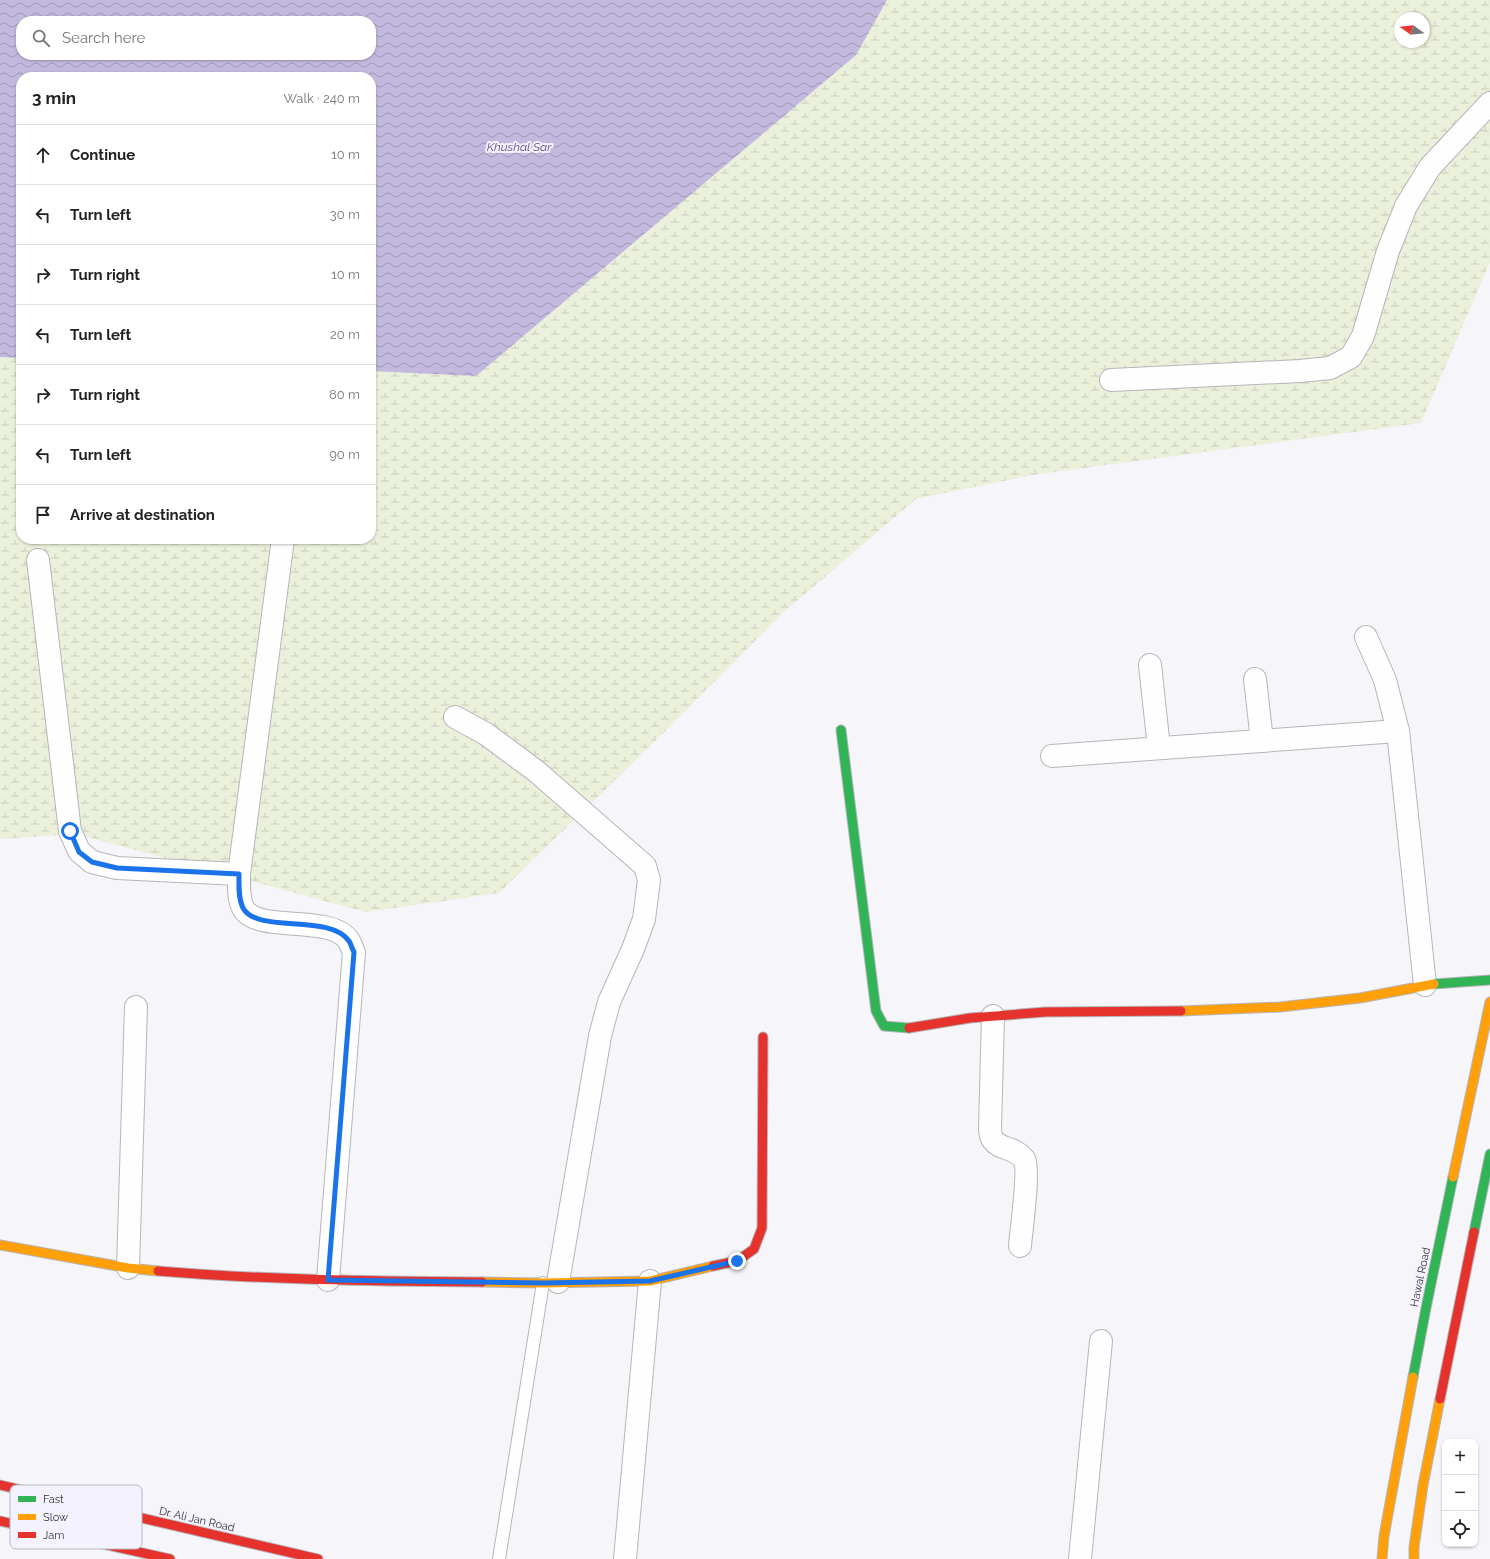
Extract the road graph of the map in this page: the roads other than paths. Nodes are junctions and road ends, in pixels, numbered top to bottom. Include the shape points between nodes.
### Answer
1 (1490, 103) edge
2 (1111, 380) dead end
3 (282, 544) edge
4 (38, 560) dead end
5 (1366, 637) dead end
6 (1150, 665) dead end
7 (1255, 679) dead end
8 (455, 717) dead end
9 (841, 730) dead end
10 (1398, 731) junction
11 (1262, 741) junction
12 (1159, 748) junction
13 (1052, 756) dead end
14 (239, 874) junction
15 (1490, 980) edge
16 (1425, 985) junction
17 (1490, 1002) edge
18 (136, 1007) dead end
19 (993, 1016) junction
20 (763, 1037) dead end
21 (1490, 1154) edge
22 (0, 1245) edge
23 (1020, 1246) dead end
24 (128, 1268) junction
25 (328, 1280) junction
26 (650, 1281) junction
27 (551, 1282) junction
28 (1101, 1341) dead end
29 (0, 1485) edge
30 (10, 1487) edge
31 (142, 1518) edge
32 (0, 1521) edge
33 (10, 1523) edge
34 (125, 1549) edge
35 (170, 1559) edge
36 (318, 1559) edge
37 (499, 1559) edge
38 (625, 1559) edge
39 (1080, 1559) edge
40 (1382, 1559) edge
41 (1414, 1559) edge

1 - 2 street via 1430,168 1406,206 1388,251 1363,336 1350,357 1330,368 1300,371
3 - 14 street
4 - 14 street via 70,831 79,852 92,862 117,868
5 - 10 street via 1385,680
6 - 12 street
7 - 11 street
8 - 27 street via 486,734 536,771 645,866 649,880 644,919 609,1002 600,1036
9 - 19 street via 876,1012 884,1026 905,1029
10 - 11 street
10 - 16 street
11 - 12 street
12 - 13 street
14 - 25 street via 240,896 243,908 249,915 260,920 325,927 349,940 354,952
15 - 16 street
16 - 19 street via 1360,998 1280,1007 1203,1011 1045,1012
17 - 40 street, Hawal Road via 1425,1315 1384,1536
18 - 24 street
19 - 23 street via 990,1128 992,1140 1002,1147 1016,1151 1025,1161
20 - 26 street via 762,1228 754,1249 737,1261
21 - 41 street via 1423,1485
22 - 24 street
24 - 25 street via 194,1274
25 - 27 street
26 - 27 street
26 - 38 street
27 - 37 lane
28 - 39 street
29 - 30 street, Dr. Ali Jan Road
31 - 36 street, Dr. Ali Jan Road
32 - 33 street
34 - 35 street

